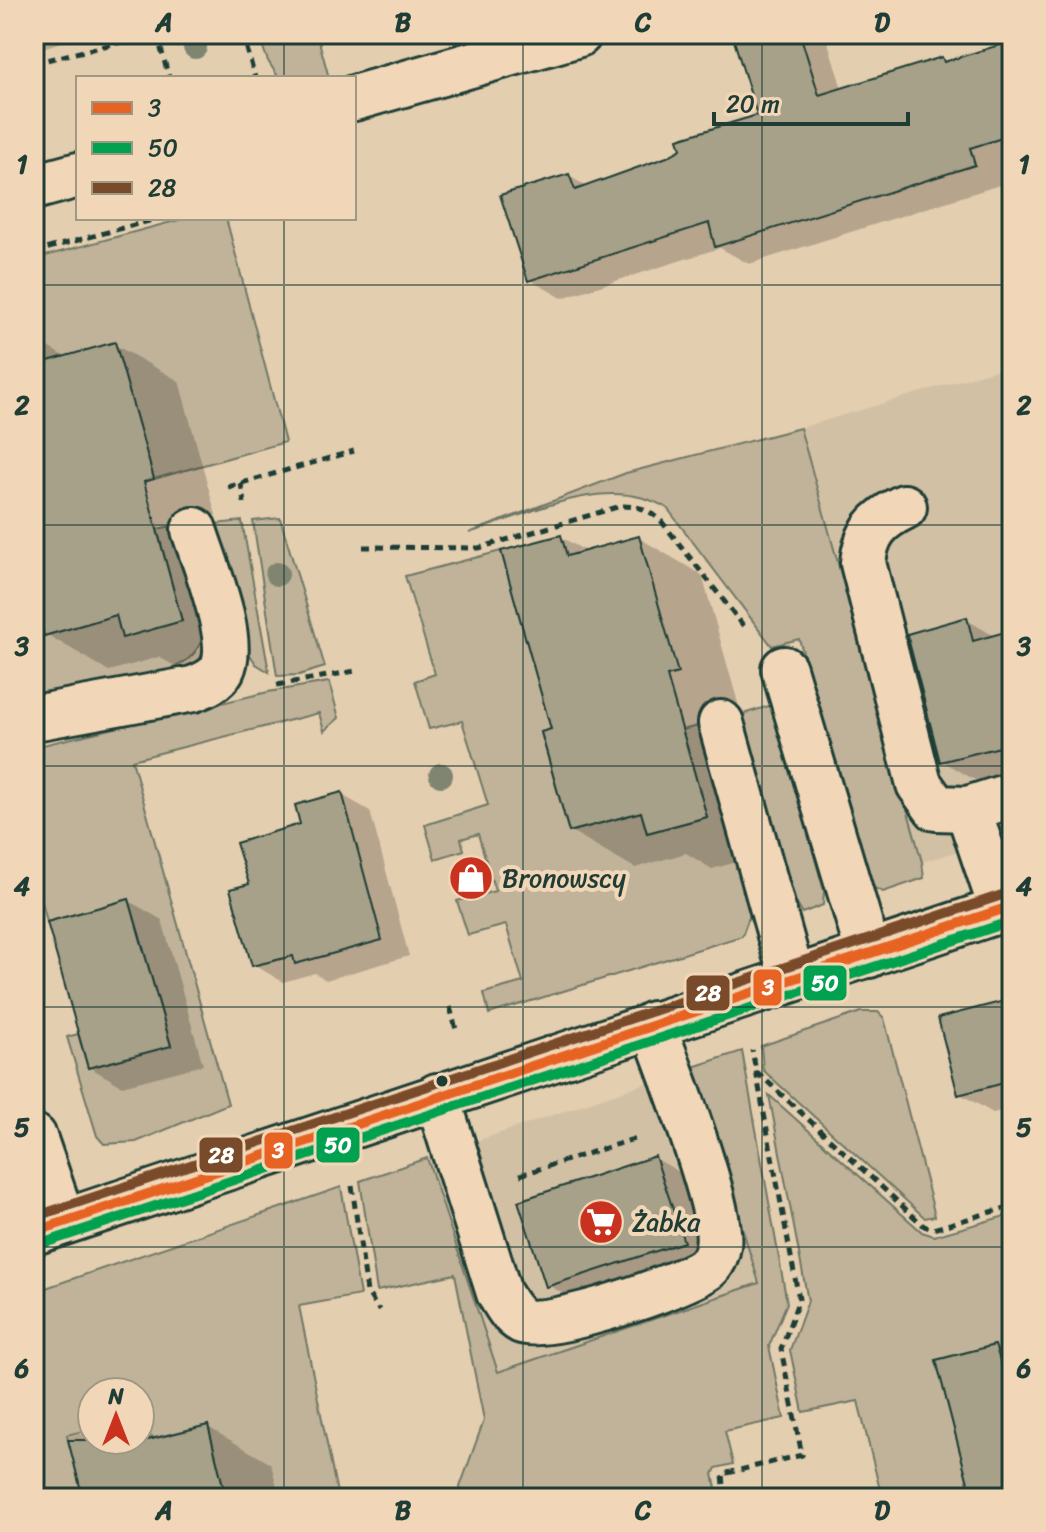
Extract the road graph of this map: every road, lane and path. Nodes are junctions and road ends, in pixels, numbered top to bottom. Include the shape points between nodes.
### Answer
1 (156, 34) edge
2 (243, 34) edge
3 (579, 34) edge
4 (34, 63) edge
5 (168, 76) edge
6 (254, 76) edge
7 (356, 97) edge
8 (76, 176) edge
9 (34, 187) edge
10 (153, 220) edge
11 (34, 252) edge
12 (354, 451) dead end
13 (226, 488) dead end
14 (904, 507) dead end
15 (194, 530) dead end
16 (363, 547) dead end
17 (784, 669) joint
18 (222, 670) junction
19 (355, 671) dead end
20 (34, 718) edge
21 (721, 723) dead end
22 (1012, 795) edge
23 (968, 809) junction
24 (1007, 908) edge
25 (869, 955) junction
26 (792, 978) junction
27 (450, 1007) dead end
28 (653, 1024) junction
29 (749, 1037) dead end
30 (459, 1040) dead end
31 (756, 1072) junction
32 (437, 1096) junction
33 (642, 1136) dead end
34 (34, 1137) edge
35 (350, 1173) dead end
36 (512, 1178) dead end
37 (1012, 1206) edge
38 (48, 1227) edge
39 (379, 1310) dead end
40 (725, 1498) edge

1 - 4 path
1 - 5 path
2 - 6 path
3 - 7 street
8 - 9 street
10 - 11 path
12 - 13 path
14 - 23 street via 874,526 865,541 863,563 919,784 936,808
15 - 18 street via 223,625
16 - 17 path via 479,548 621,506 649,509
17 - 25 street
18 - 19 path via 275,685
18 - 20 street via 193,689
21 - 26 street
22 - 23 street
23 - 24 street
24 - 25 street
25 - 26 street
26 - 28 street
27 - 30 path
28 - 32 street
28 - 32 street via 715,1209 718,1249 711,1265 692,1278 560,1322 523,1321 499,1293
29 - 31 path
31 - 37 path via 924,1226 933,1229
31 - 40 path via 799,1299 781,1349 802,1455 723,1474
32 - 38 street
33 - 36 path
34 - 38 street
35 - 39 path via 367,1292

